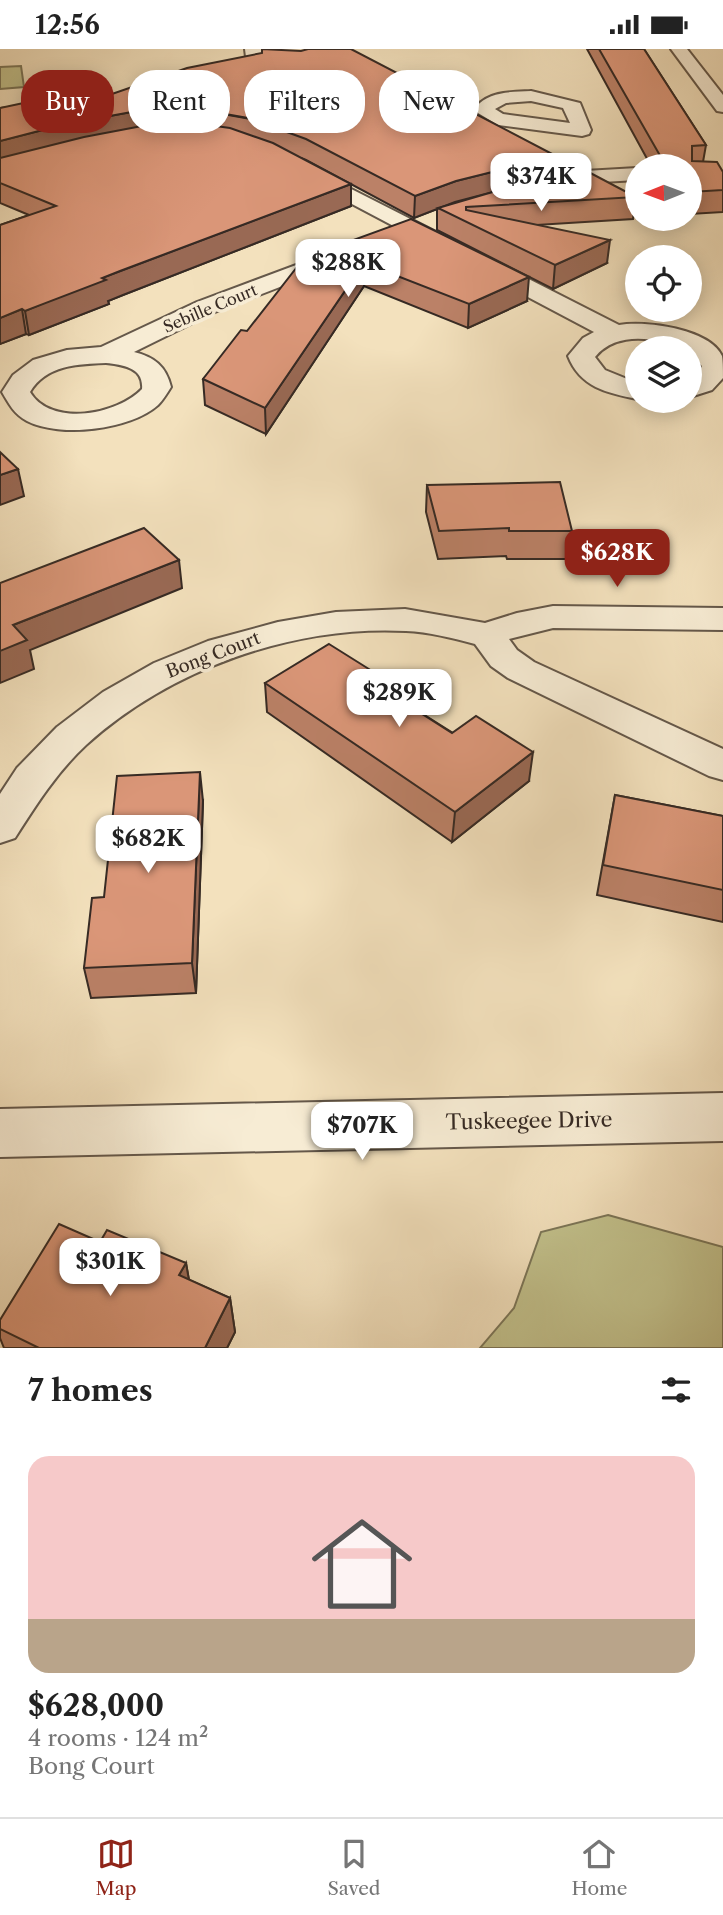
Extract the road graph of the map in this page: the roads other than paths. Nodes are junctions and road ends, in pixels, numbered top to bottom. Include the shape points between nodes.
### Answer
1 (253, 49) edge
2 (329, 49) edge
3 (679, 49) edge
4 (723, 107) edge
5 (582, 130) dead end
6 (282, 160) edge
7 (600, 160) junction
8 (625, 169) edge
9 (521, 193) edge
10 (437, 221) edge
11 (413, 230) junction
12 (390, 238) edge
13 (355, 250) edge
14 (615, 333) junction
15 (669, 336) edge
16 (702, 349) edge
17 (106, 355) dead end
18 (702, 384) edge
19 (625, 388) edge
20 (723, 619) edge
21 (487, 635) junction
22 (723, 766) edge
23 (0, 827) edge
24 (723, 1117) edge
25 (0, 1133) edge

1 - 2 street via 257,57 288,62 321,58
3 - 4 street
5 - 7 street
6 - 11 street
7 - 8 street
7 - 9 street via 585,177
10 - 11 street
11 - 12 street
11 - 14 street
13 - 17 street, Sebille Court via 206,307
14 - 15 street
14 - 19 street via 598,338 580,356 594,377
16 - 18 street via 716,366 712,377
20 - 21 street, Bong Court via 553,617
21 - 22 street via 504,658 521,670
21 - 23 street, Bong Court via 396,619 277,632 217,650 163,673 76,729 42,764
24 - 25 street, Tuskeegee Drive

